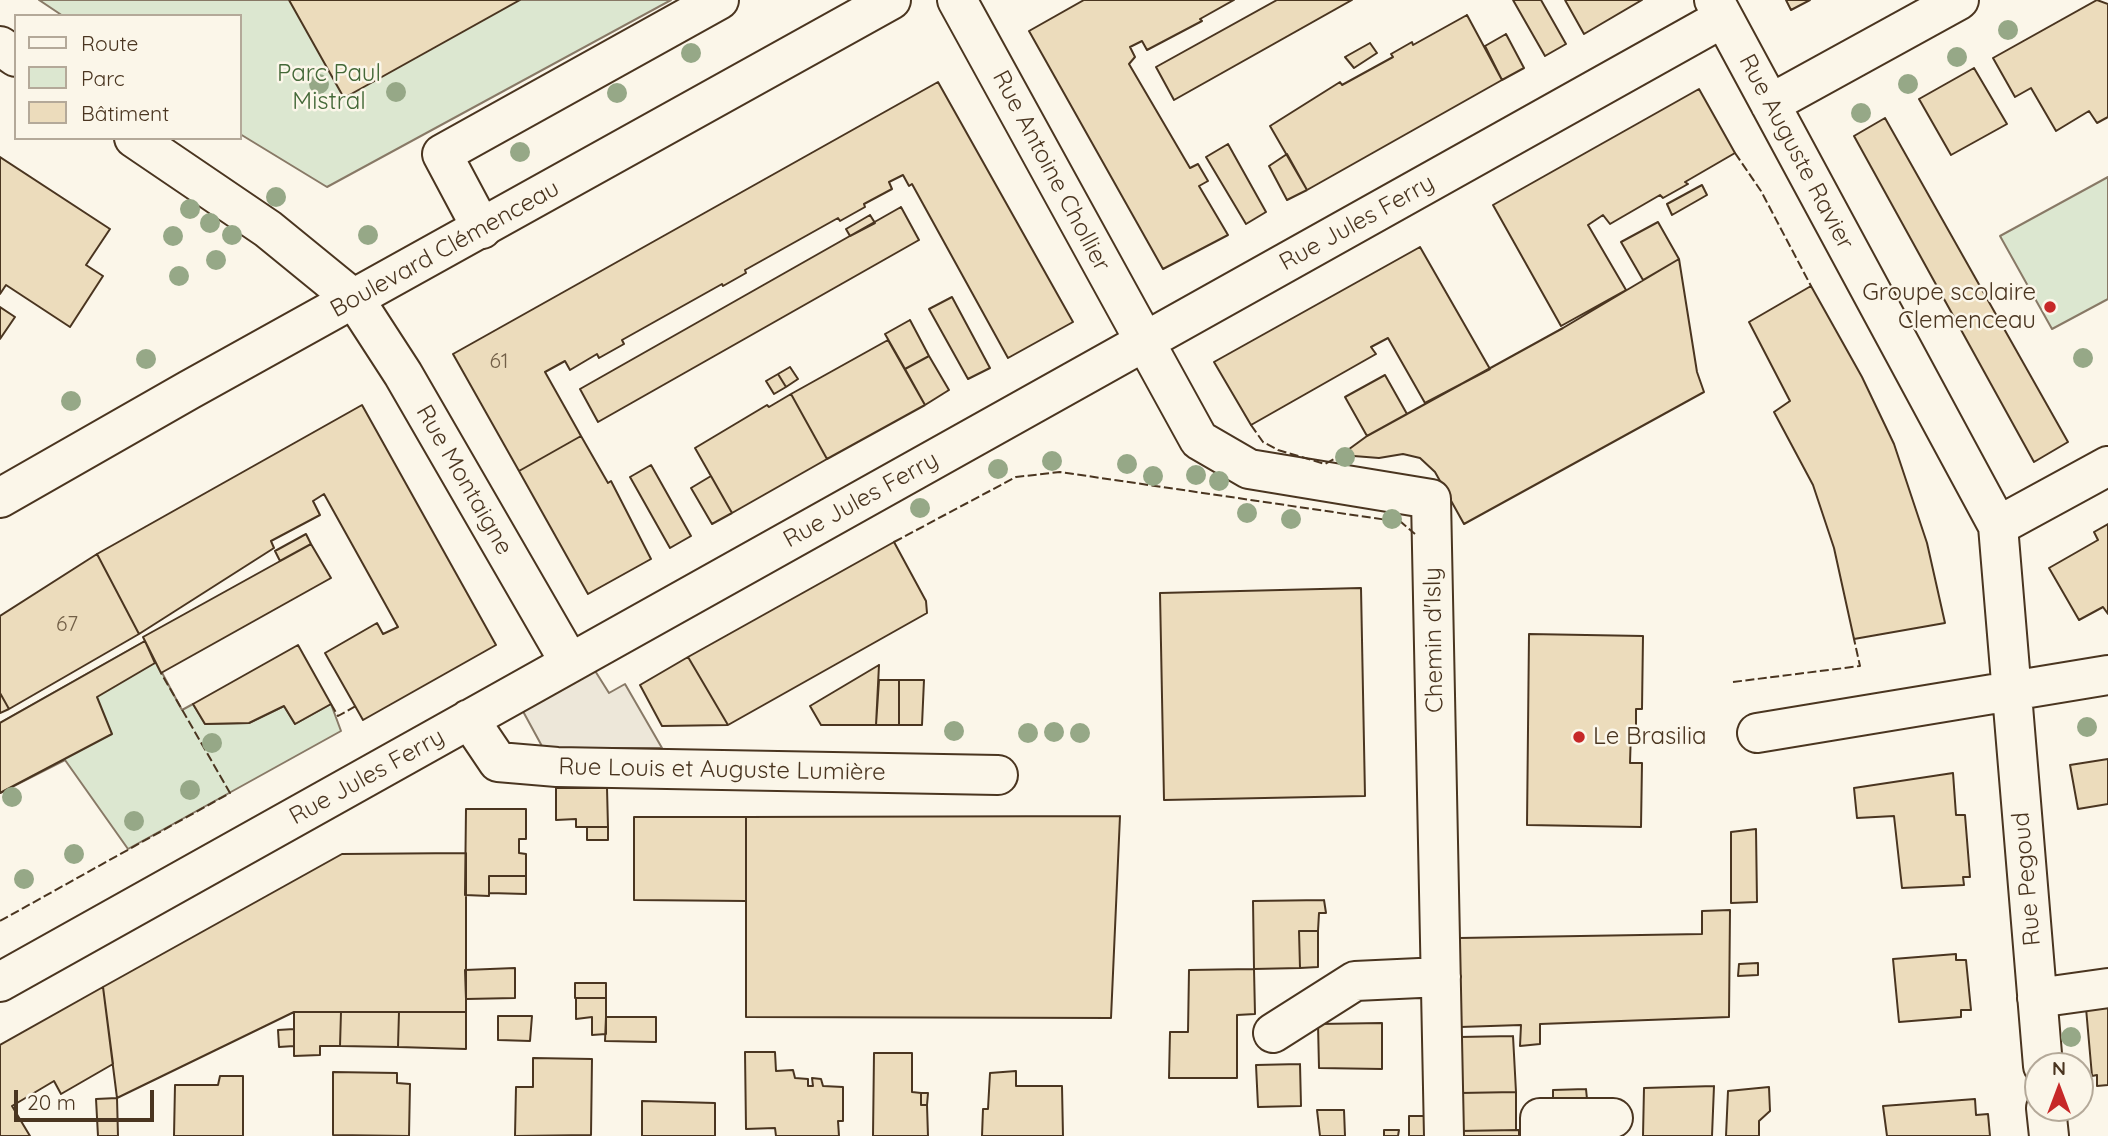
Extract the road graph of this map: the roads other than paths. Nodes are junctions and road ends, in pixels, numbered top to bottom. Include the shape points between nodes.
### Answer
1 (719, 0) edge
2 (891, 0) edge
3 (957, 0) edge
4 (1959, 0) edge
5 (1718, 9) edge
6 (1770, 104) junction
7 (137, 140) edge
8 (482, 229) junction
9 (355, 300) junction
10 (1144, 342) junction
11 (2108, 466) edge
12 (0, 498) edge
13 (1998, 526) junction
14 (570, 663) junction
15 (2108, 676) edge
16 (2014, 691) junction
17 (470, 719) junction
18 (1757, 733) dead end
19 (998, 775) dead end
20 (1441, 977) junction
21 (0, 982) edge
22 (2108, 988) edge
23 (2037, 998) junction
24 (1273, 1033) dead end
25 (2042, 1052) edge
26 (1614, 1118) dead end
27 (1444, 1136) edge
28 (1540, 1136) edge

1 - 8 street via 442,153
2 - 8 street, Boulevard Clémenceau
3 - 10 street, Rue Antoine Chollier
4 - 6 street
5 - 6 street, Rue Auguste Ravier
5 - 10 street, Rue Jules Ferry
6 - 13 street, Rue Auguste Ravier
7 - 9 street, Rue Montaigne via 268,229
8 - 9 street, Boulevard Clémenceau
9 - 12 street, Boulevard Clémenceau
9 - 14 street, Rue Montaigne
10 - 14 street, Rue Jules Ferry
10 - 20 street, Chemin d'Isly via 1199,440 1249,469 1431,499
11 - 13 street
13 - 16 street, Rue Auguste Ravier
14 - 17 street, Rue Jules Ferry
15 - 16 street
16 - 18 street
16 - 23 street, Rue Pegoud
17 - 19 street, Rue Louis et Auguste Lumière via 498,762
17 - 21 street, Rue Jules Ferry
20 - 24 street via 1355,981
20 - 27 street, Chemin d'Isly
22 - 23 street
23 - 25 street, Rue Pegoud
26 - 28 street via 1540,1118

